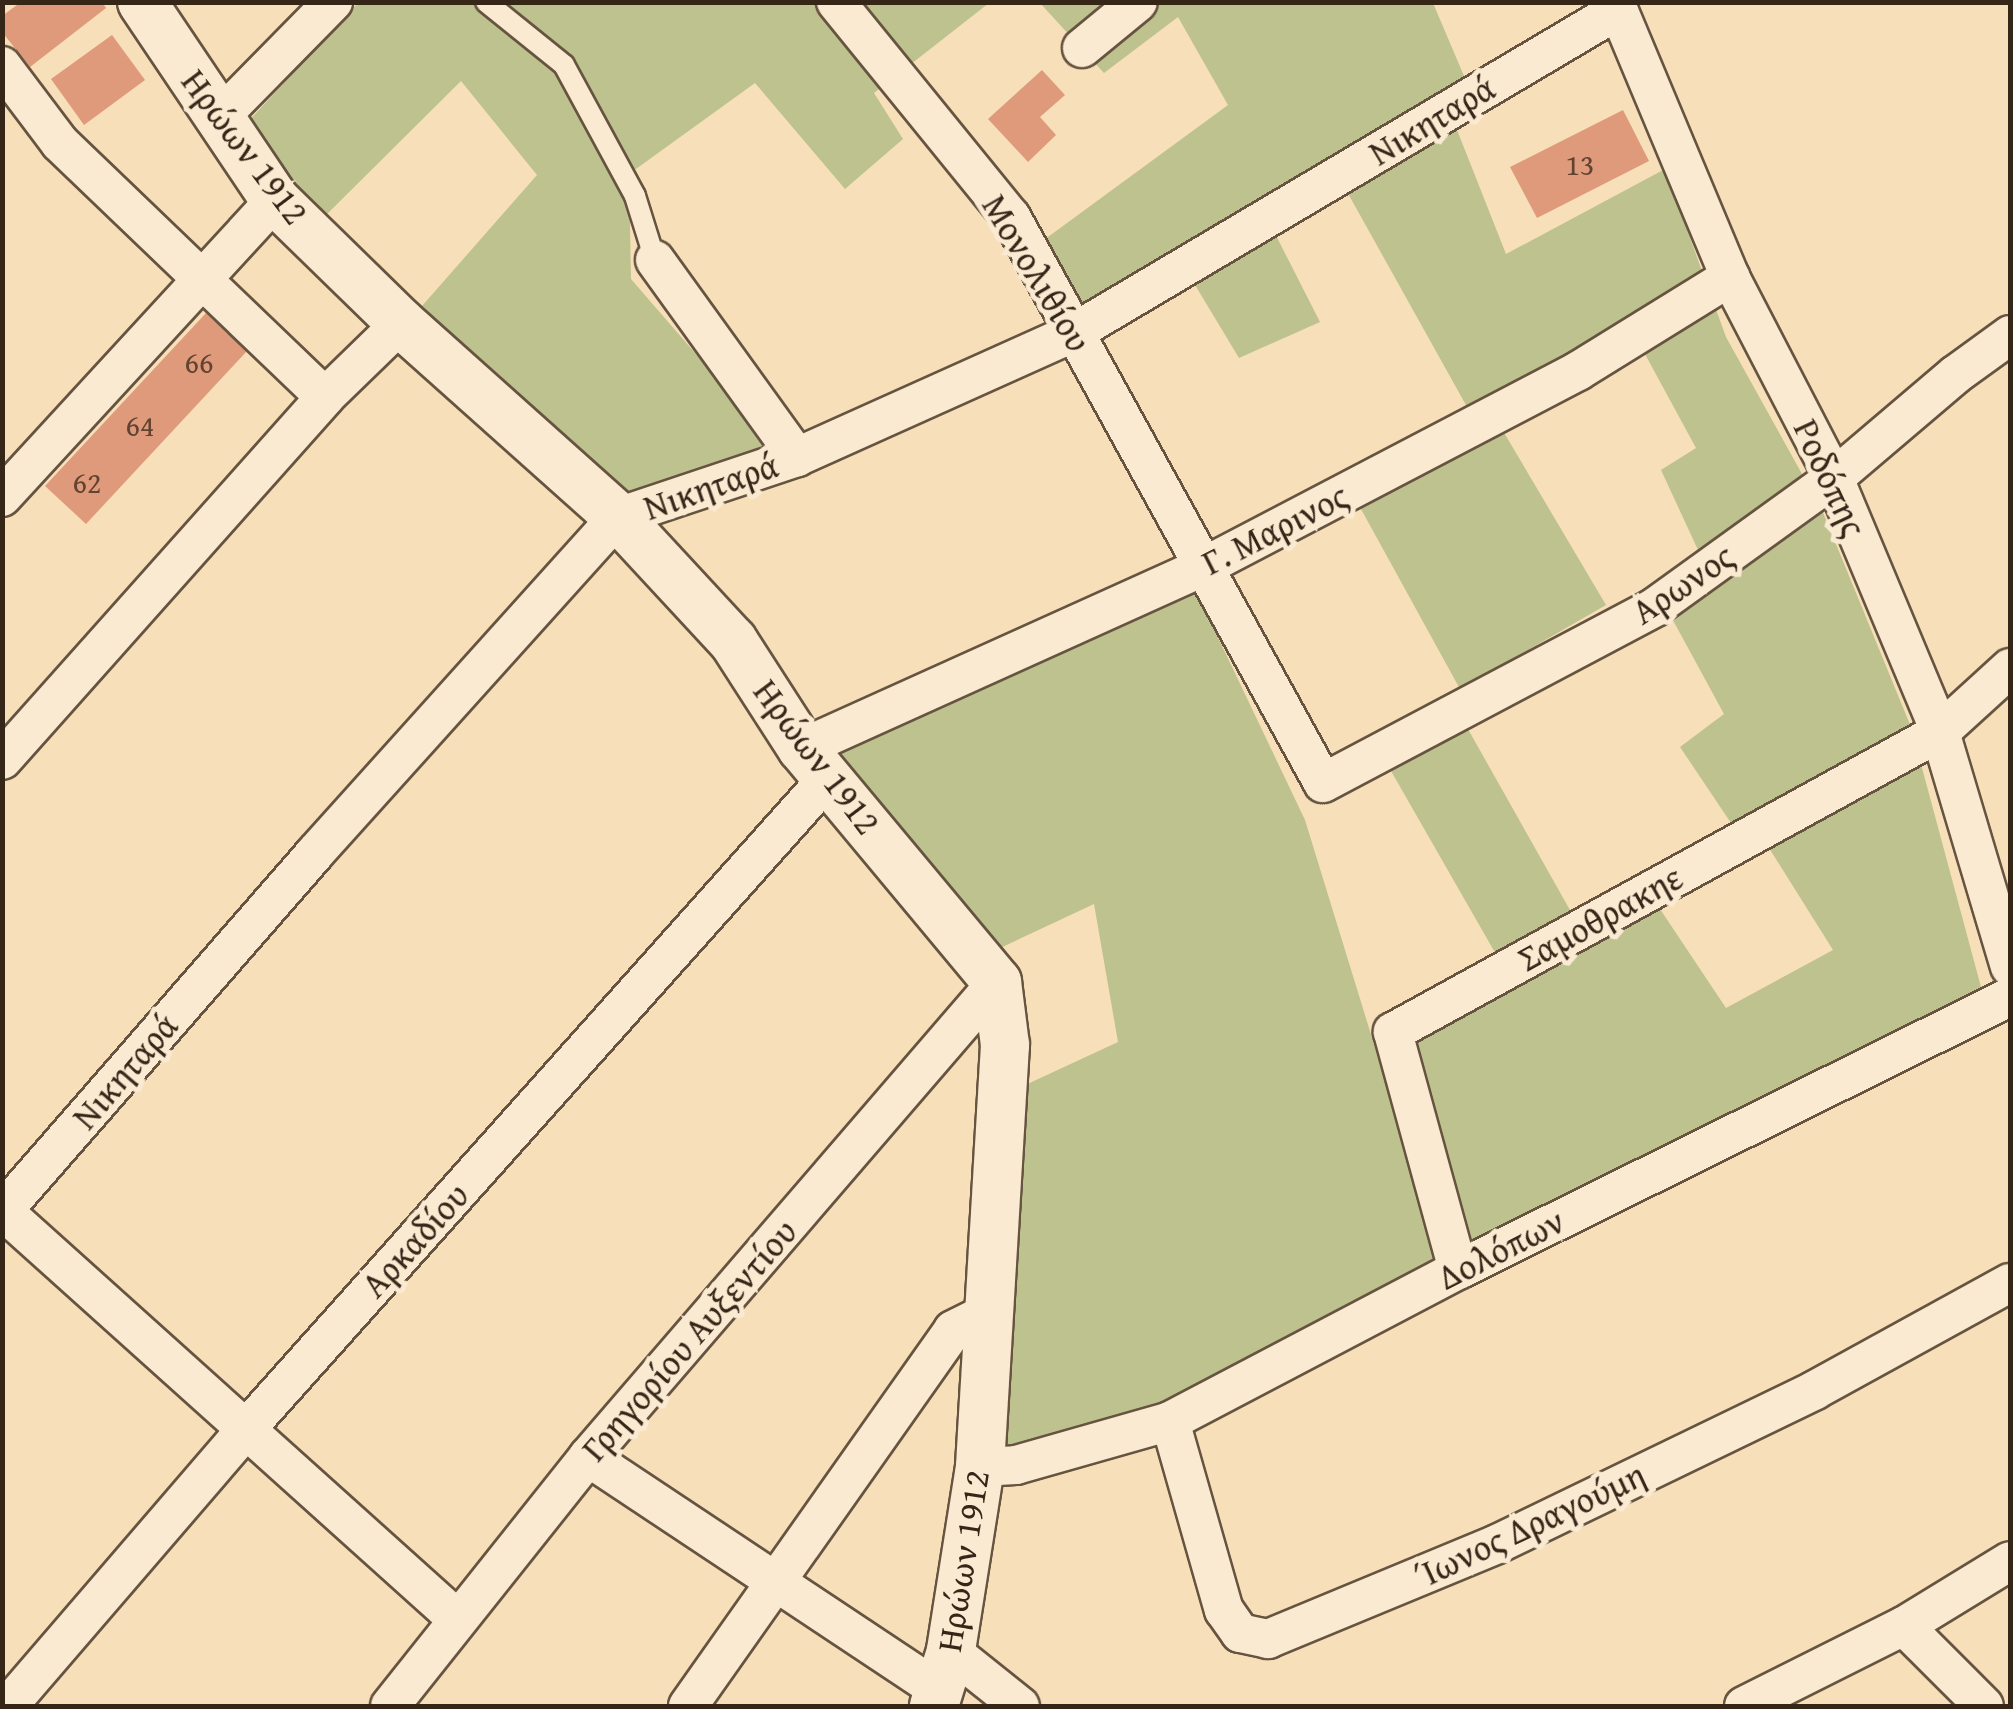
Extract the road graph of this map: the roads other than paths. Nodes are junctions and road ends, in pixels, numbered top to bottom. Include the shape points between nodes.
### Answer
1 (142, 2) edge
2 (334, 2) edge
3 (486, 2) edge
4 (836, 2) edge
5 (1138, 2) edge
6 (1617, 6) edge
7 (1082, 48) dead end
8 (2, 66) edge
9 (219, 118) junction
10 (275, 200) junction
11 (655, 260) joint
12 (202, 275) junction
13 (1730, 277) junction
14 (401, 323) junction
15 (1073, 334) junction
16 (2010, 335) edge
17 (325, 397) junction
18 (798, 457) junction
19 (9, 474) edge
20 (1834, 478) junction
21 (618, 517) junction
22 (1207, 565) junction
23 (2010, 668) edge
24 (1940, 732) junction
25 (2, 760) edge
26 (815, 763) junction
27 (1323, 783) joint
28 (2010, 967) edge
29 (997, 982) junction
30 (2010, 997) edge
31 (3, 1211) edge
32 (1458, 1270) junction
33 (2010, 1283) edge
34 (991, 1310) junction
35 (1170, 1422) junction
36 (247, 1428) junction
37 (588, 1457) junction
38 (980, 1467) junction
39 (2010, 1561) edge
40 (778, 1585) junction
41 (458, 1620) junction
42 (1904, 1626) junction
43 (941, 1683) edge
44 (8, 1706) edge
45 (390, 1706) edge
46 (688, 1706) edge
47 (1020, 1706) edge
48 (1744, 1706) edge
49 (1984, 1706) edge

1 - 9 street, Ηρώων 1912
2 - 9 street
3 - 11 lane via 564,65 634,196
4 - 15 street, Μονολιθίου via 1011,218
5 - 7 street
6 - 13 street, Ροδόπης
6 - 15 street, Νικηταρά
8 - 12 street via 60,143
9 - 10 street, Ηρώων 1912
10 - 12 street
10 - 14 street, Ηρώων 1912
11 - 18 street
12 - 17 street
12 - 19 street
13 - 20 street, Ροδόπης
13 - 22 street, Γ. Μαρινος via 1578,371
14 - 17 street
14 - 21 street, Ηρώων 1912
15 - 18 street, Νικηταρά
15 - 22 street, Μονολιθίου
16 - 20 street, Αρωνος
17 - 25 street
18 - 21 street, Νικηταρά
20 - 24 street, Ροδόπης
20 - 27 street, Αρωνος via 1654,607
21 - 26 street, Ηρώων 1912 via 732,640
21 - 31 street, Νικηταρά
22 - 26 street, Γ. Μαρινος
22 - 27 street, Μονολιθίου
23 - 24 street, Σαμοθρακηε
24 - 28 street, Ροδόπης
24 - 32 street, Σαμοθρακηε via 1394,1032
26 - 29 street, Ηρώων 1912
26 - 36 street, Αρκαδίου
29 - 34 street, Ηρώων 1912 via 1005,1045
29 - 37 street, Γρηγορίου Αυξεντίου
30 - 32 street, Δολόπων
31 - 36 street
32 - 35 street, Δολόπων
33 - 35 street, Ίωνος Δραγούμη via 1815,1390 1497,1544 1268,1639 1240,1632 1224,1610
34 - 38 street, Ηρώων 1912
34 - 40 street via 953,1330
35 - 38 street, Δολόπων via 1016,1464
36 - 41 street
36 - 44 street, Αρκαδίου
37 - 40 street
37 - 41 street, Γρηγορίου Αυξεντίου
38 - 43 street, Ηρώων 1912
39 - 42 street
40 - 43 street
40 - 46 street
41 - 45 street, Γρηγορίου Αυξεντίου
42 - 48 street
42 - 49 street
43 - 47 street

